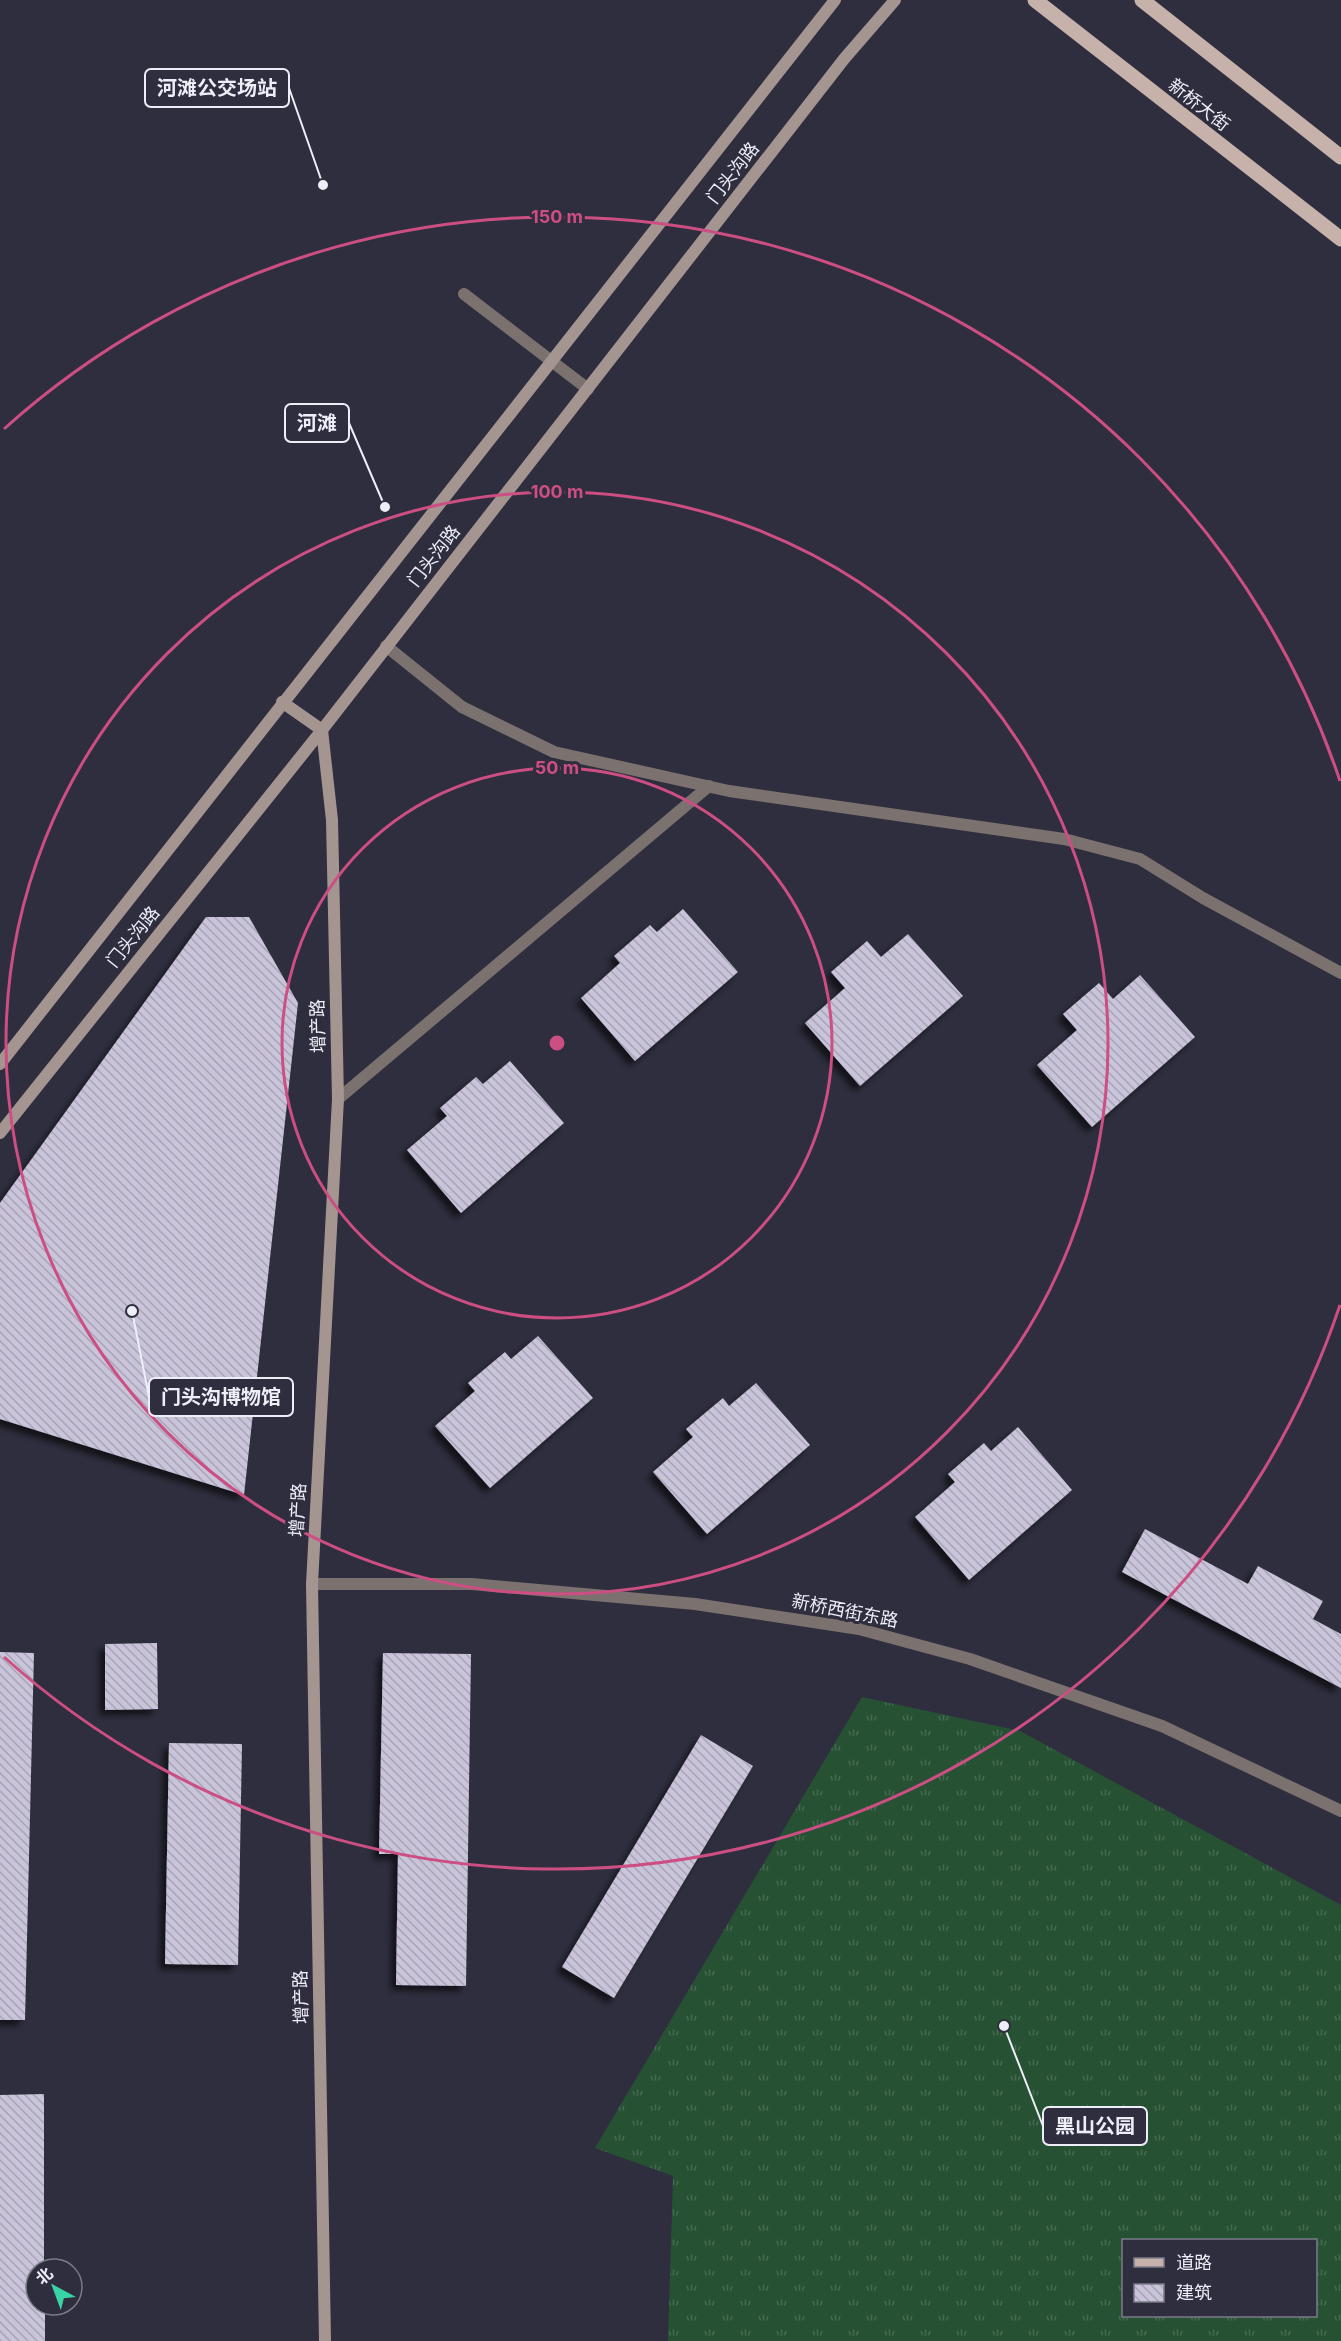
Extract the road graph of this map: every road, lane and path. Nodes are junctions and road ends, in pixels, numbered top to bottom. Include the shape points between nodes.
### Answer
1 (835, 0) edge
2 (895, 0) edge
3 (1035, 0) edge
4 (1142, 0) edge
5 (1341, 157) edge
6 (1341, 239) edge
7 (464, 294) dead end
8 (551, 361) junction
9 (588, 389) junction
10 (386, 646) junction
11 (282, 702) junction
12 (322, 730) junction
13 (709, 786) junction
14 (1341, 973) edge
15 (0, 1064) edge
16 (338, 1099) junction
17 (0, 1133) edge
18 (312, 1584) junction
19 (1341, 1811) edge
20 (325, 2341) edge

1 - 8 main road, 门头沟路
2 - 9 main road, 门头沟路 via 844,59
3 - 6 main road, 新桥大街
4 - 5 main road
7 - 8 street
8 - 9 street
8 - 11 main road, 门头沟路
9 - 10 main road, 门头沟路
10 - 12 main road, 门头沟路
10 - 13 street via 462,707 554,753
11 - 12 main road
11 - 15 main road, 门头沟路
12 - 16 main road, 增产路 via 332,820
12 - 17 main road, 门头沟路
13 - 14 street via 912,819 989,826 1064,839 1140,859
13 - 16 street
16 - 18 main road, 增产路
18 - 19 street, 新桥西街东路 via 472,1584 695,1604 859,1629 970,1659 1162,1726
18 - 20 main road, 增产路

